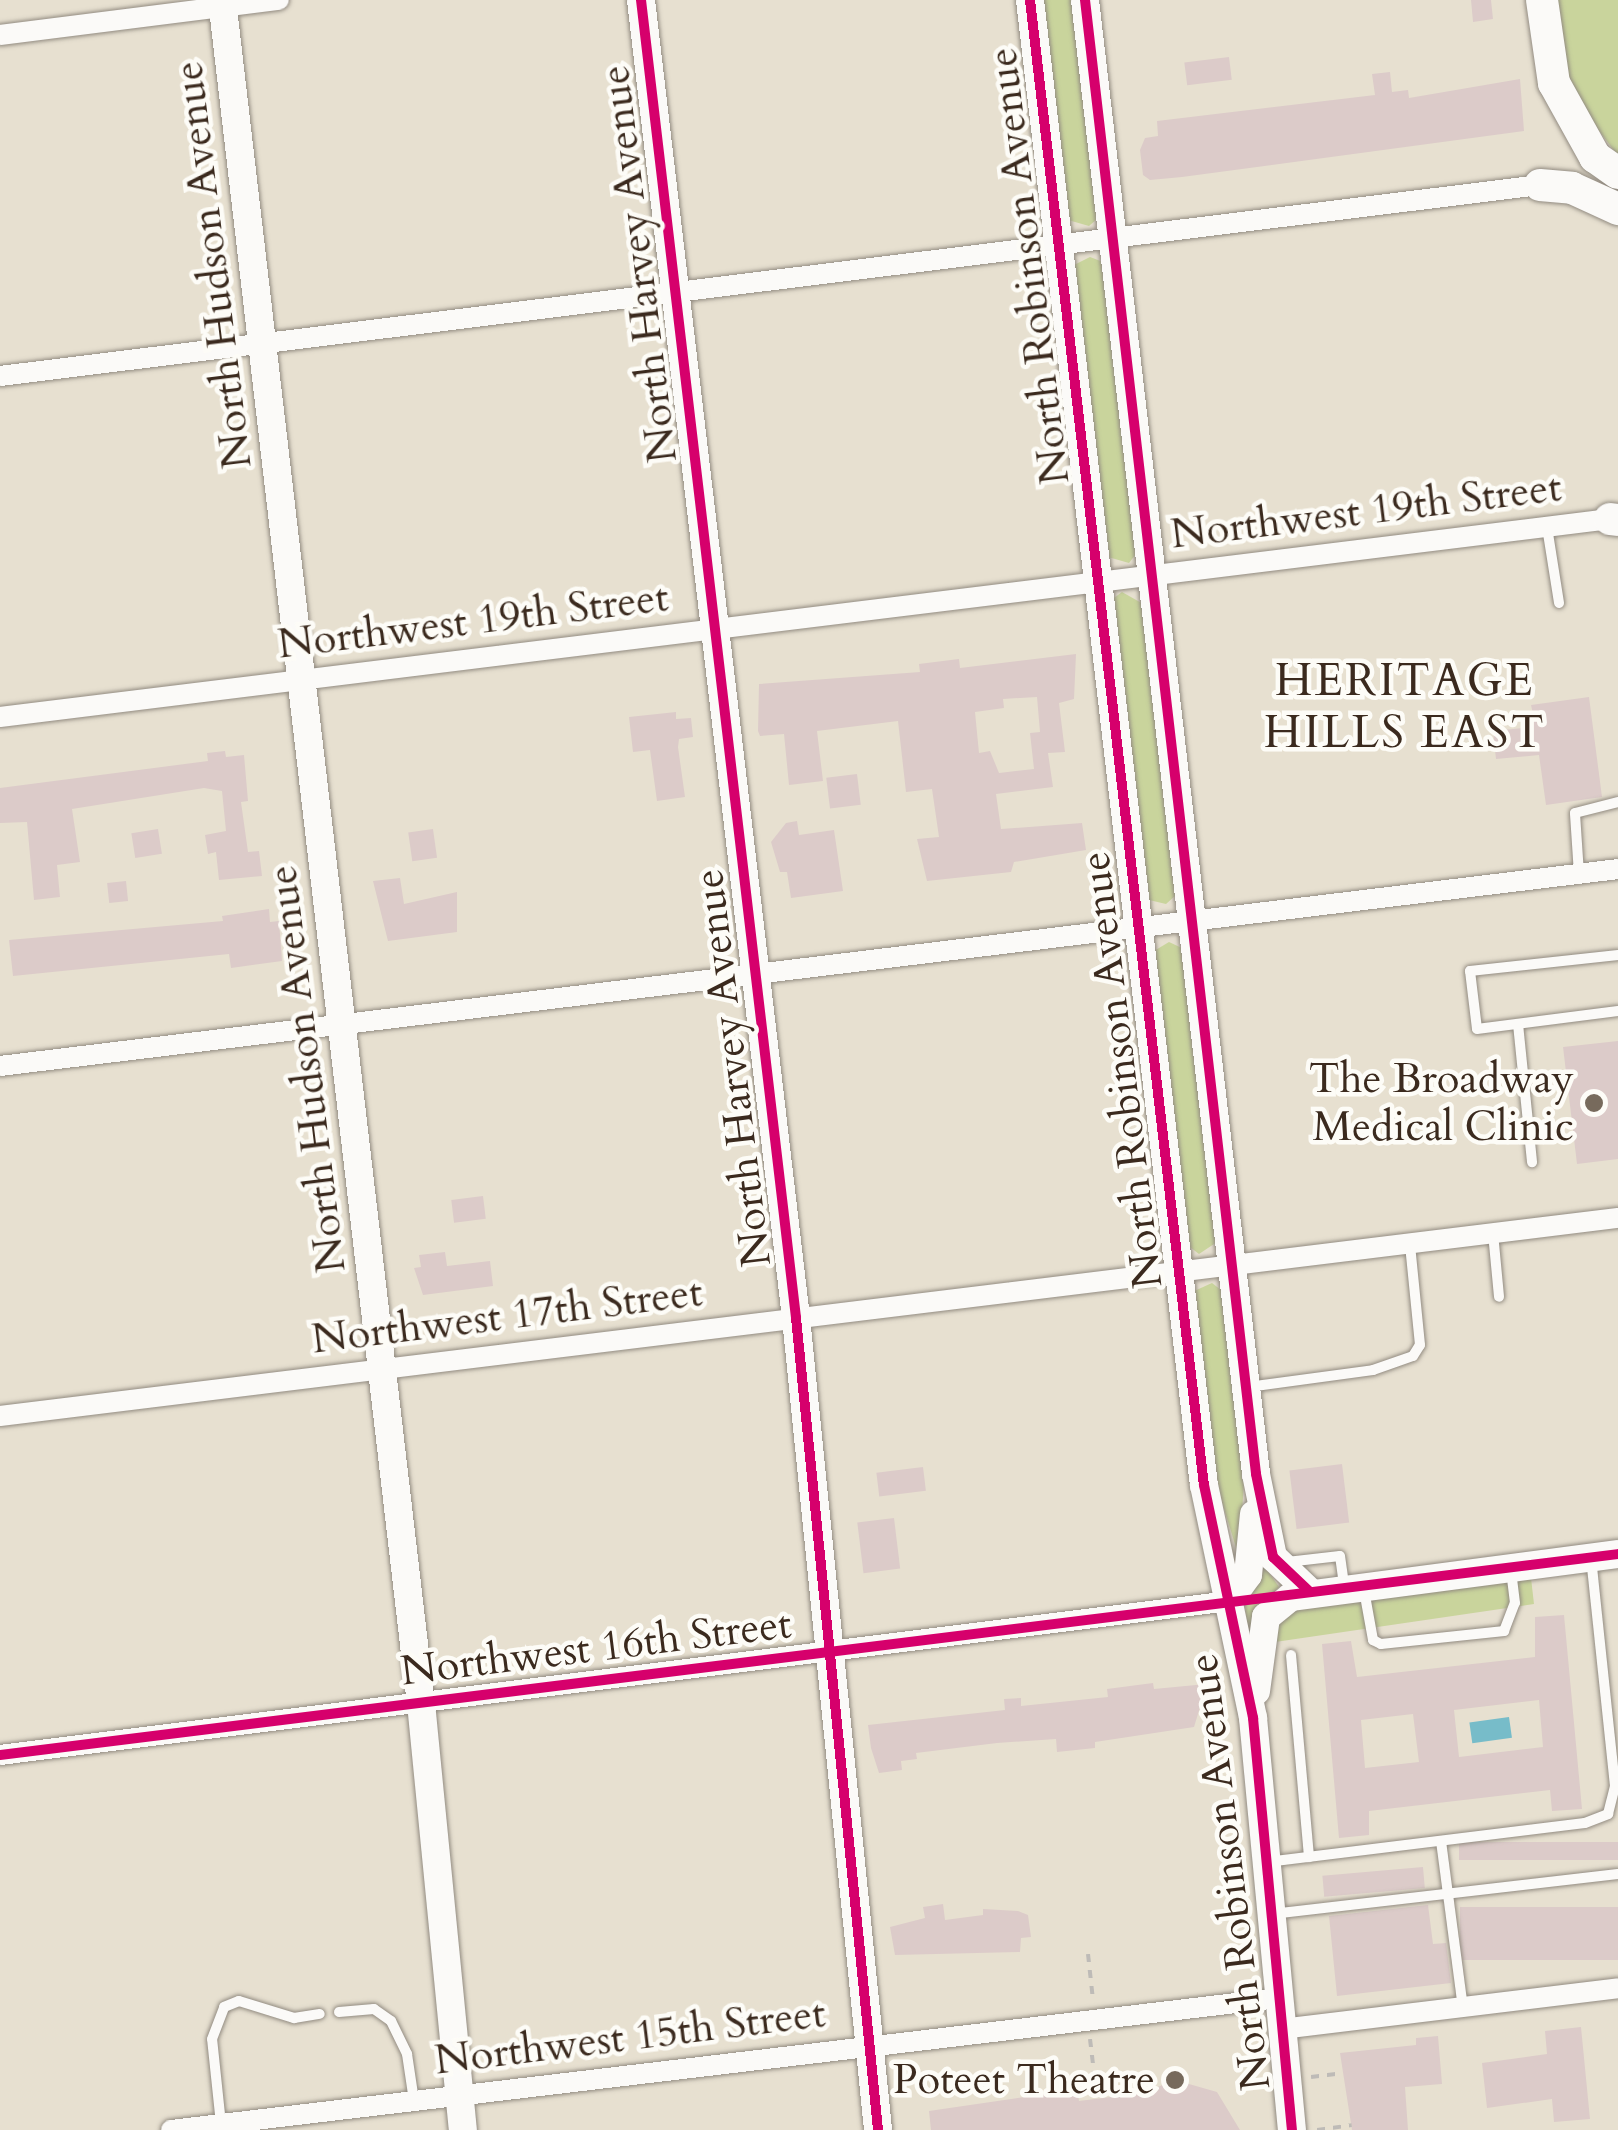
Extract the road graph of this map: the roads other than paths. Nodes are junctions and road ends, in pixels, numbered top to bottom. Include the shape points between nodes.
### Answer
1 (279, 0) edge
2 (640, 0) edge
3 (1030, 0) edge
4 (1085, 0) edge
5 (1542, 0) edge
6 (223, 4) edge
7 (0, 34) edge
8 (1618, 173) edge
9 (1540, 185) joint
10 (1618, 209) edge
11 (1113, 238) junction
12 (1059, 245) junction
13 (675, 292) junction
14 (262, 343) junction
15 (0, 376) edge
16 (1614, 519) edge
17 (1547, 526) junction
18 (1152, 574) junction
19 (1098, 581) junction
20 (1559, 603) dead end
21 (715, 628) junction
22 (302, 680) junction
23 (0, 717) edge
24 (1618, 802) edge
25 (1618, 870) edge
26 (1579, 874) junction
27 (1192, 919) junction
28 (1138, 926) junction
29 (1618, 955) edge
30 (754, 974) junction
31 (1618, 1011) edge
32 (1518, 1024) junction
33 (342, 1025) junction
34 (0, 1066) edge
35 (1532, 1162) dead end
36 (1618, 1218) edge
37 (1493, 1234) junction
38 (1410, 1244) junction
39 (1232, 1266) junction
40 (1178, 1271) junction
41 (1499, 1297) dead end
42 (796, 1318) junction
43 (382, 1369) junction
44 (1246, 1387) junction
45 (0, 1416) edge
46 (1256, 1474) junction
47 (1604, 1555) edge
48 (1277, 1563) junction
49 (1510, 1566) junction
50 (1354, 1585) junction
51 (1308, 1591) junction
52 (1229, 1601) junction
53 (833, 1651) junction
54 (1291, 1655) dead end
55 (421, 1703) junction
56 (1253, 1718) junction
57 (0, 1756) edge
58 (1441, 1841) junction
59 (1309, 1857) junction
60 (1266, 1862) junction
61 (1618, 1874) edge
62 (1448, 1892) junction
63 (1270, 1914) junction
64 (1618, 1988) edge
65 (1278, 1998) junction
66 (1463, 2006) junction
67 (339, 2012) dead end
68 (320, 2014) dead end
69 (1281, 2029) junction
70 (870, 2046) junction
71 (460, 2096) junction
72 (414, 2101) junction
73 (221, 2124) junction
74 (171, 2130) edge
75 (463, 2130) edge
76 (878, 2130) edge
77 (1292, 2130) edge

1 - 6 street
2 - 13 street, North Harvey Avenue
3 - 12 street, North Robinson Avenue
4 - 11 street, North Robinson Avenue
5 - 8 main road via 1554,83 1596,157
6 - 7 street
6 - 14 street, North Hudson Avenue
9 - 10 main road via 1572,188
9 - 11 street
11 - 12 street
11 - 18 street, North Robinson Avenue
12 - 13 street
12 - 19 street, North Robinson Avenue
13 - 14 street
13 - 21 street, North Harvey Avenue
14 - 15 street
14 - 22 street, North Hudson Avenue
16 - 17 street, Northwest 19th Street
17 - 18 street, Northwest 19th Street
17 - 20 lane
18 - 19 street, Northwest 19th Street
18 - 27 street, North Robinson Avenue
19 - 21 street, Northwest 19th Street
19 - 28 street, North Robinson Avenue
21 - 22 street, Northwest 19th Street
21 - 30 street, North Harvey Avenue
22 - 23 street, Northwest 19th Street
22 - 33 street, North Hudson Avenue
24 - 26 lane via 1575,813
25 - 26 street
26 - 27 street
27 - 28 street
27 - 39 street, North Robinson Avenue
28 - 30 street
28 - 40 street, North Robinson Avenue
29 - 32 lane via 1470,972 1477,1029
30 - 33 street
30 - 42 street, North Harvey Avenue
31 - 32 lane
32 - 35 lane
33 - 34 street
33 - 43 street, North Hudson Avenue
36 - 37 street, Northwest 17th Street
37 - 38 street, Northwest 17th Street
37 - 41 lane
38 - 39 street, Northwest 17th Street
38 - 44 lane via 1420,1344 1413,1356 1373,1370
39 - 40 street, Northwest 17th Street
39 - 44 street, North Robinson Avenue
40 - 42 street, Northwest 17th Street
40 - 52 street, North Robinson Avenue via 1204,1485
42 - 43 street, Northwest 17th Street
42 - 53 street, North Harvey Avenue
43 - 45 street, Northwest 17th Street
43 - 55 street, North Hudson Avenue
44 - 46 street, North Robinson Avenue
46 - 48 street
46 - 52 street via 1250,1567
47 - 49 street
47 - 58 lane via 1615,1786 1608,1814 1584,1823
48 - 50 lane via 1340,1556
48 - 51 street
49 - 50 street
49 - 50 lane via 1515,1603 1504,1630 1382,1644 1373,1640
50 - 51 street
51 - 56 street via 1266,1617
52 - 53 street, Northwest 16th Street
52 - 56 street, North Robinson Avenue
53 - 55 street, Northwest 16th Street
53 - 70 street, North Harvey Avenue
54 - 59 lane
55 - 57 street, Northwest 16th Street
55 - 71 street, North Hudson Avenue
56 - 60 street, North Robinson Avenue
58 - 59 lane
58 - 62 lane
59 - 60 lane
60 - 63 street, North Robinson Avenue
61 - 62 lane
62 - 63 lane
62 - 66 lane
63 - 65 street, North Robinson Avenue
64 - 66 street
65 - 69 street, North Robinson Avenue
65 - 70 street, Northwest 15th Street
66 - 69 street
67 - 72 lane via 374,2009 391,2021 407,2054
68 - 73 lane via 294,2018 239,2001 224,2006 212,2039
69 - 77 street, North Robinson Avenue
70 - 71 street, Northwest 15th Street
70 - 76 street, North Harvey Avenue
71 - 72 street, Northwest 15th Street
71 - 75 street, North Hudson Avenue
72 - 73 street, Northwest 15th Street
73 - 74 street, Northwest 15th Street

